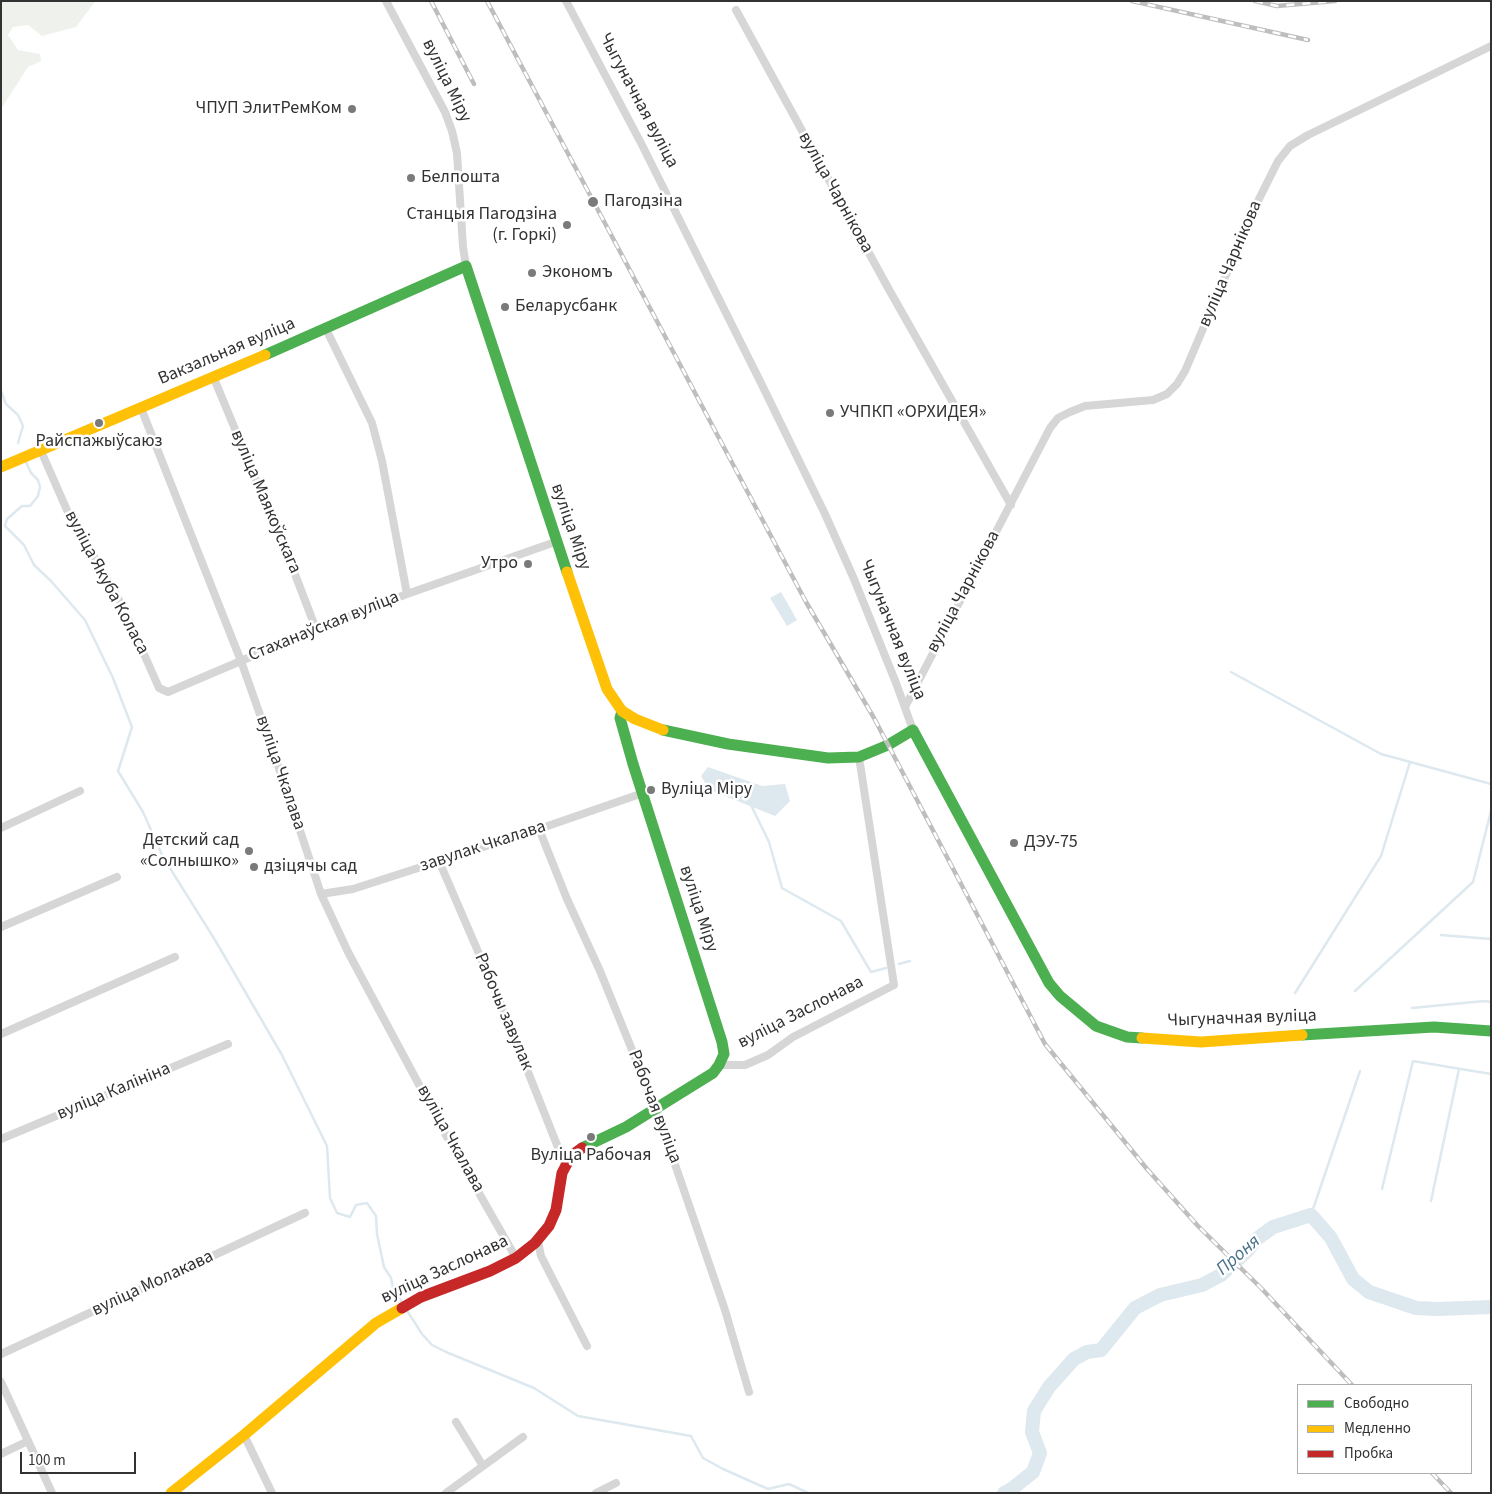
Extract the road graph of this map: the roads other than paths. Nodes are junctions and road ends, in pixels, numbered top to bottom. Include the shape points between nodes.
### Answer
1 (386, 1) edge
2 (566, 1) edge
3 (736, 10) dead end
4 (1491, 46) edge
5 (466, 266) junction
6 (326, 329) junction
7 (213, 376) junction
8 (141, 408) junction
9 (42, 451) junction
10 (1, 468) edge
11 (1010, 505) junction
12 (558, 542) junction
13 (407, 594) junction
14 (316, 629) junction
15 (241, 661) junction
16 (905, 707) junction
17 (622, 711) junction
18 (913, 730) junction
19 (859, 757) junction
20 (80, 791) dead end
21 (643, 792) junction
22 (1, 828) edge
23 (538, 829) junction
24 (439, 861) junction
25 (117, 877) dead end
26 (321, 894) junction
27 (1, 927) edge
28 (175, 957) dead end
29 (1491, 1031) edge
30 (1, 1034) edge
31 (228, 1044) dead end
32 (719, 1065) junction
33 (656, 1109) junction
34 (1, 1139) edge
35 (565, 1165) junction
36 (305, 1213) dead end
37 (538, 1241) junction
38 (516, 1258) junction
39 (587, 1346) dead end
40 (1, 1354) edge
41 (1, 1382) edge
42 (748, 1392) dead end
43 (456, 1422) dead end
44 (244, 1435) junction
45 (523, 1437) dead end
46 (28, 1441) junction
47 (1, 1454) edge
48 (482, 1466) junction
49 (616, 1483) dead end
50 (52, 1493) edge
51 (171, 1493) edge
52 (272, 1493) edge
53 (446, 1493) edge
54 (596, 1493) edge

1 - 5 street, вуліца Міру via 452,131 457,153
2 - 16 street, Чыгуначная вуліца via 642,145 825,514
3 - 11 street, вуліца Чарнікова
4 - 11 street, вуліца Чарнікова via 1290,146 1278,160 1255,207 1177,384 1167,394 1152,400 1085,406 1058,418
5 - 6 street, Вакзальная вуліца
5 - 12 street, вуліца Міру
6 - 7 street, Вакзальная вуліца
6 - 13 street, Стаханаўская вуліца via 372,423
7 - 8 street, Вакзальная вуліца
7 - 14 street, вуліца Маякоўскага
8 - 9 street, Вакзальная вуліца
8 - 15 street, вуліца Чкалава
9 - 10 street, Вакзальная вуліца
9 - 15 street, вуліца Якуба Коласа via 70,517 124,609 159,688 168,692
11 - 16 street, вуліца Чарнікова
12 - 13 street, Стаханаўская вуліца
12 - 17 street, вуліца Міру via 607,689
13 - 14 street, Стаханаўская вуліца
14 - 15 street, Стаханаўская вуліца
15 - 26 street, вуліца Чкалава
16 - 18 street, Чыгуначная вуліца
17 - 19 street via 669,732 728,744 828,758
17 - 21 street, вуліца Міру via 620,718
18 - 19 street
18 - 29 street, Чыгуначная вуліца via 1049,983 1096,1026 1127,1037 1201,1042 1434,1027
19 - 32 street, вуліца Заслонава via 894,985 793,1038 768,1055 745,1065
20 - 22 street
21 - 23 street, завулак Чкалава
21 - 32 street, вуліца Міру via 722,1042 724,1054
23 - 24 street, завулак Чкалава
23 - 33 street, Рабочая вуліца
24 - 26 street, завулак Чкалава via 353,889
24 - 35 street, Рабочы завулак
25 - 27 street
26 - 38 street, вуліца Чкалава via 348,952 447,1137
28 - 30 street
31 - 34 street, вуліца Калініна
32 - 33 street via 713,1073
33 - 35 street via 582,1148 570,1156
33 - 42 street, Рабочая вуліца via 725,1310
35 - 37 street, вуліца Заслонава via 556,1210
36 - 40 street, вуліца Молакава
37 - 38 street, вуліца Заслонава
37 - 39 street via 541,1256
38 - 44 street, вуліца Заслонава via 422,1297 376,1323
41 - 46 street
43 - 48 street
44 - 51 street, вуліца Заслонава
44 - 52 street
45 - 48 street
46 - 47 street
46 - 50 street
48 - 53 street
49 - 54 street

